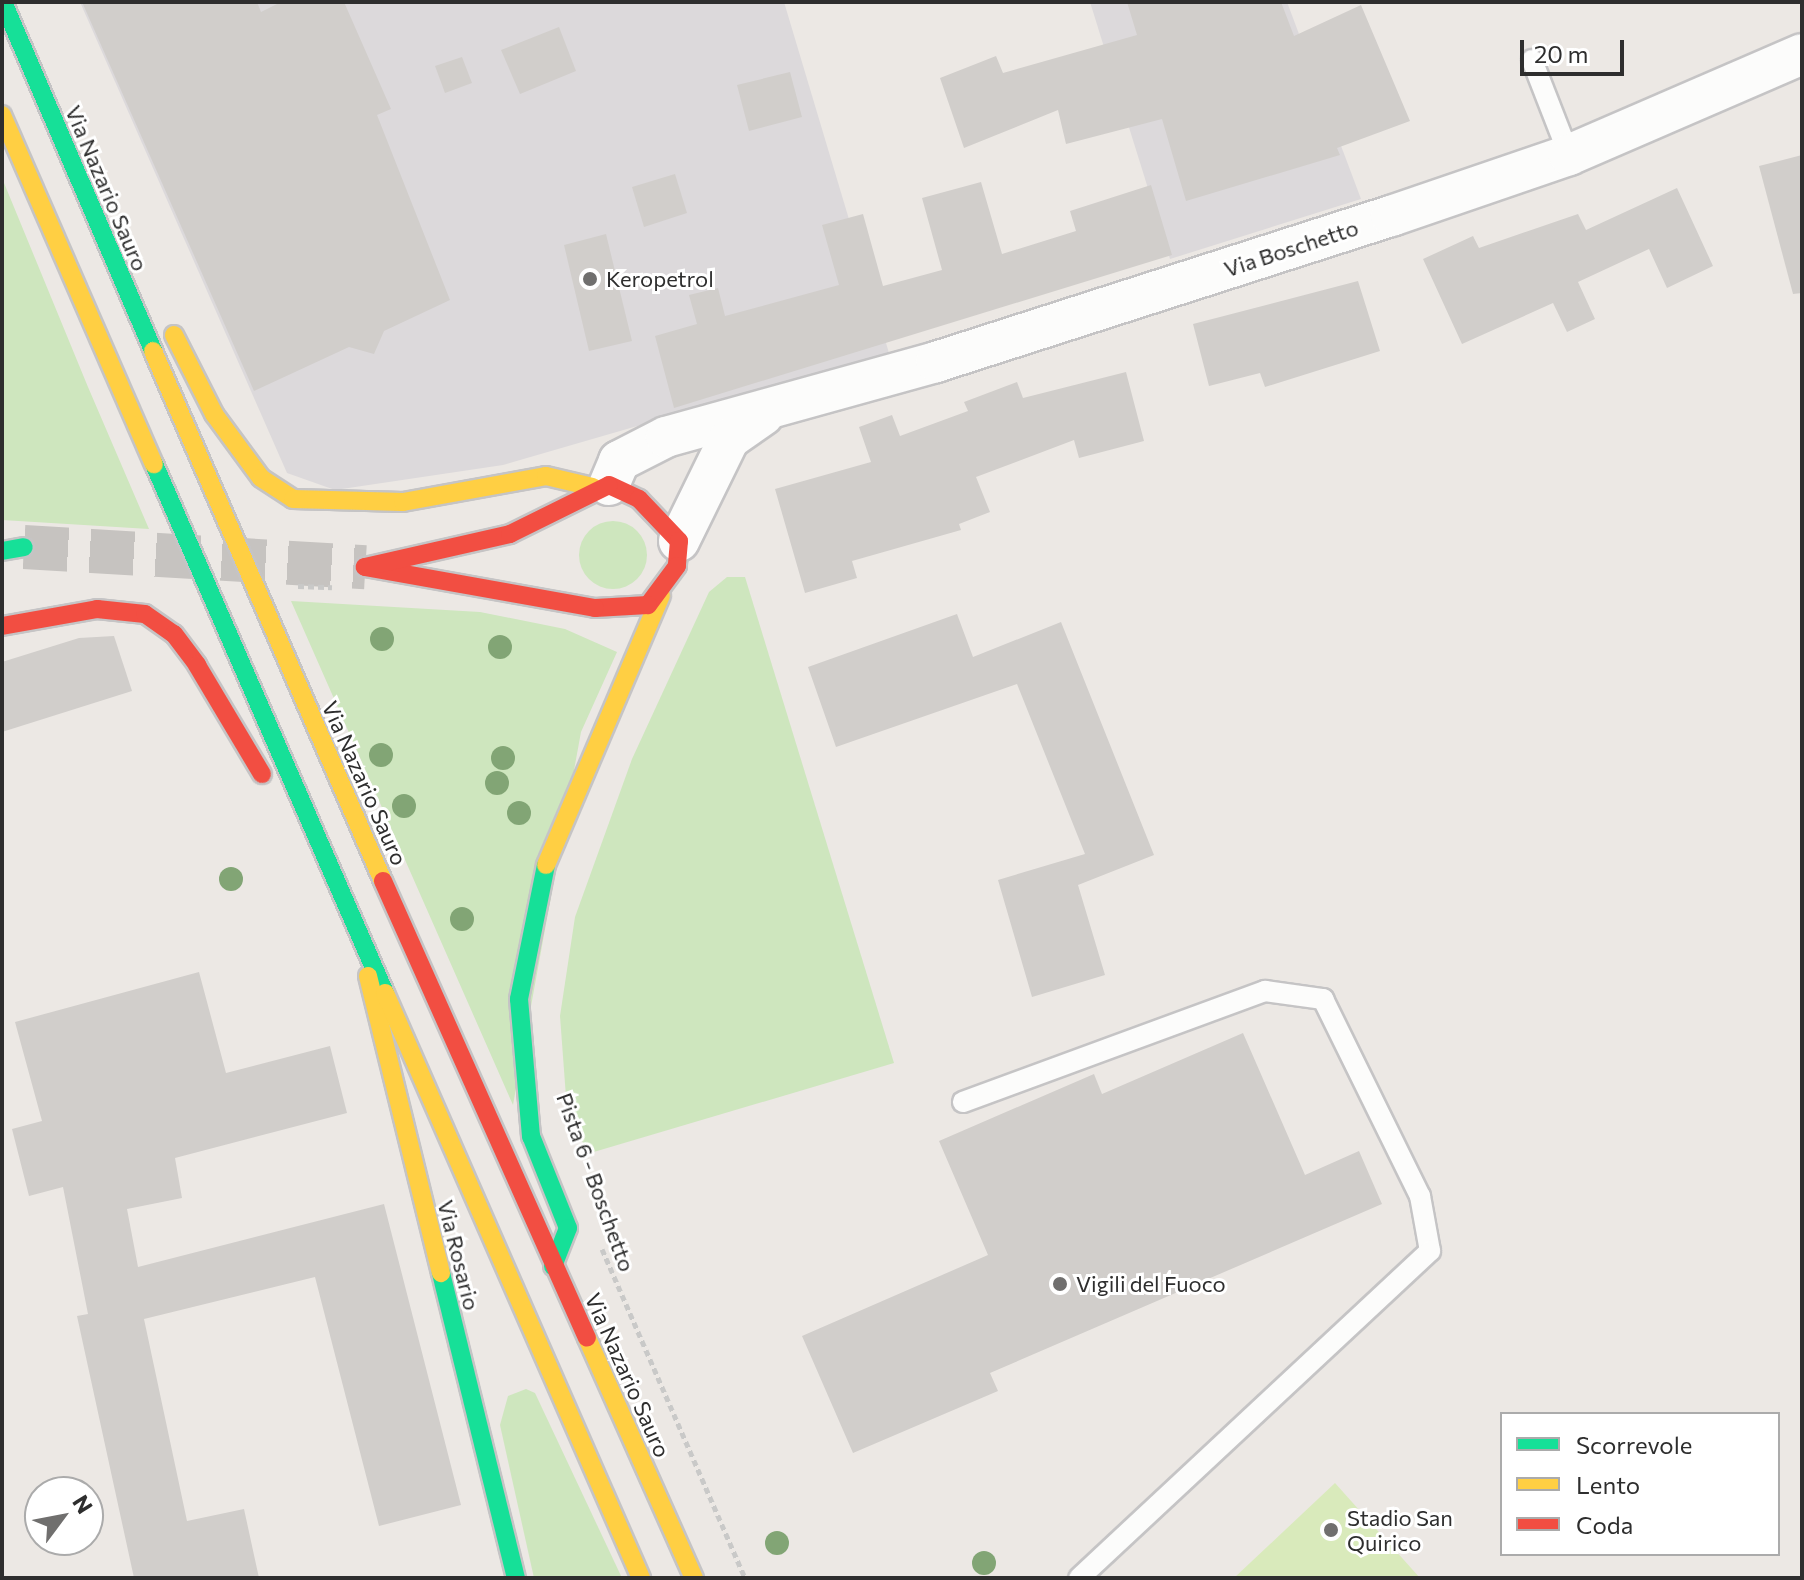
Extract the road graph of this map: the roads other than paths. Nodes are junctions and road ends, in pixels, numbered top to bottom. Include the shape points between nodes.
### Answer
1 (3, 2) edge
2 (1802, 54) edge
3 (1532, 60) dead end
4 (2, 115) edge
5 (1569, 155) junction
6 (133, 310) junction
7 (770, 410) junction
8 (601, 486) junction
9 (679, 541) junction
10 (24, 547) tunnel mouth
11 (2, 548) edge
12 (661, 596) junction
13 (2, 626) edge
14 (361, 943) junction
15 (963, 1102) dead end
16 (553, 1268) junction
17 (516, 1578) edge
18 (641, 1578) edge
19 (694, 1578) edge
20 (1079, 1578) edge

1 - 6 main road, Via Nazario Sauro
2 - 5 street, Via Boschetto
3 - 5 lane
4 - 14 main road
5 - 7 street, Via Boschetto
6 - 8 main road via 172,331 223,427 261,478 293,499 403,502 546,476
6 - 16 main road, Via Nazario Sauro
7 - 8 street via 666,437 619,461
7 - 9 street via 729,439
8 - 9 main road via 639,499
8 - 12 main road via 567,510 510,534 365,567 595,608 625,610
9 - 12 main road via 677,566
10 - 11 main road
12 - 16 main road via 540,880 519,999 531,1136 568,1228
13 - 14 main road via 97,609 145,614 174,634
14 - 17 main road, Via Rosario
14 - 18 main road
15 - 20 lane via 1265,991 1323,999 1420,1196 1430,1251
16 - 19 main road, Via Nazario Sauro

